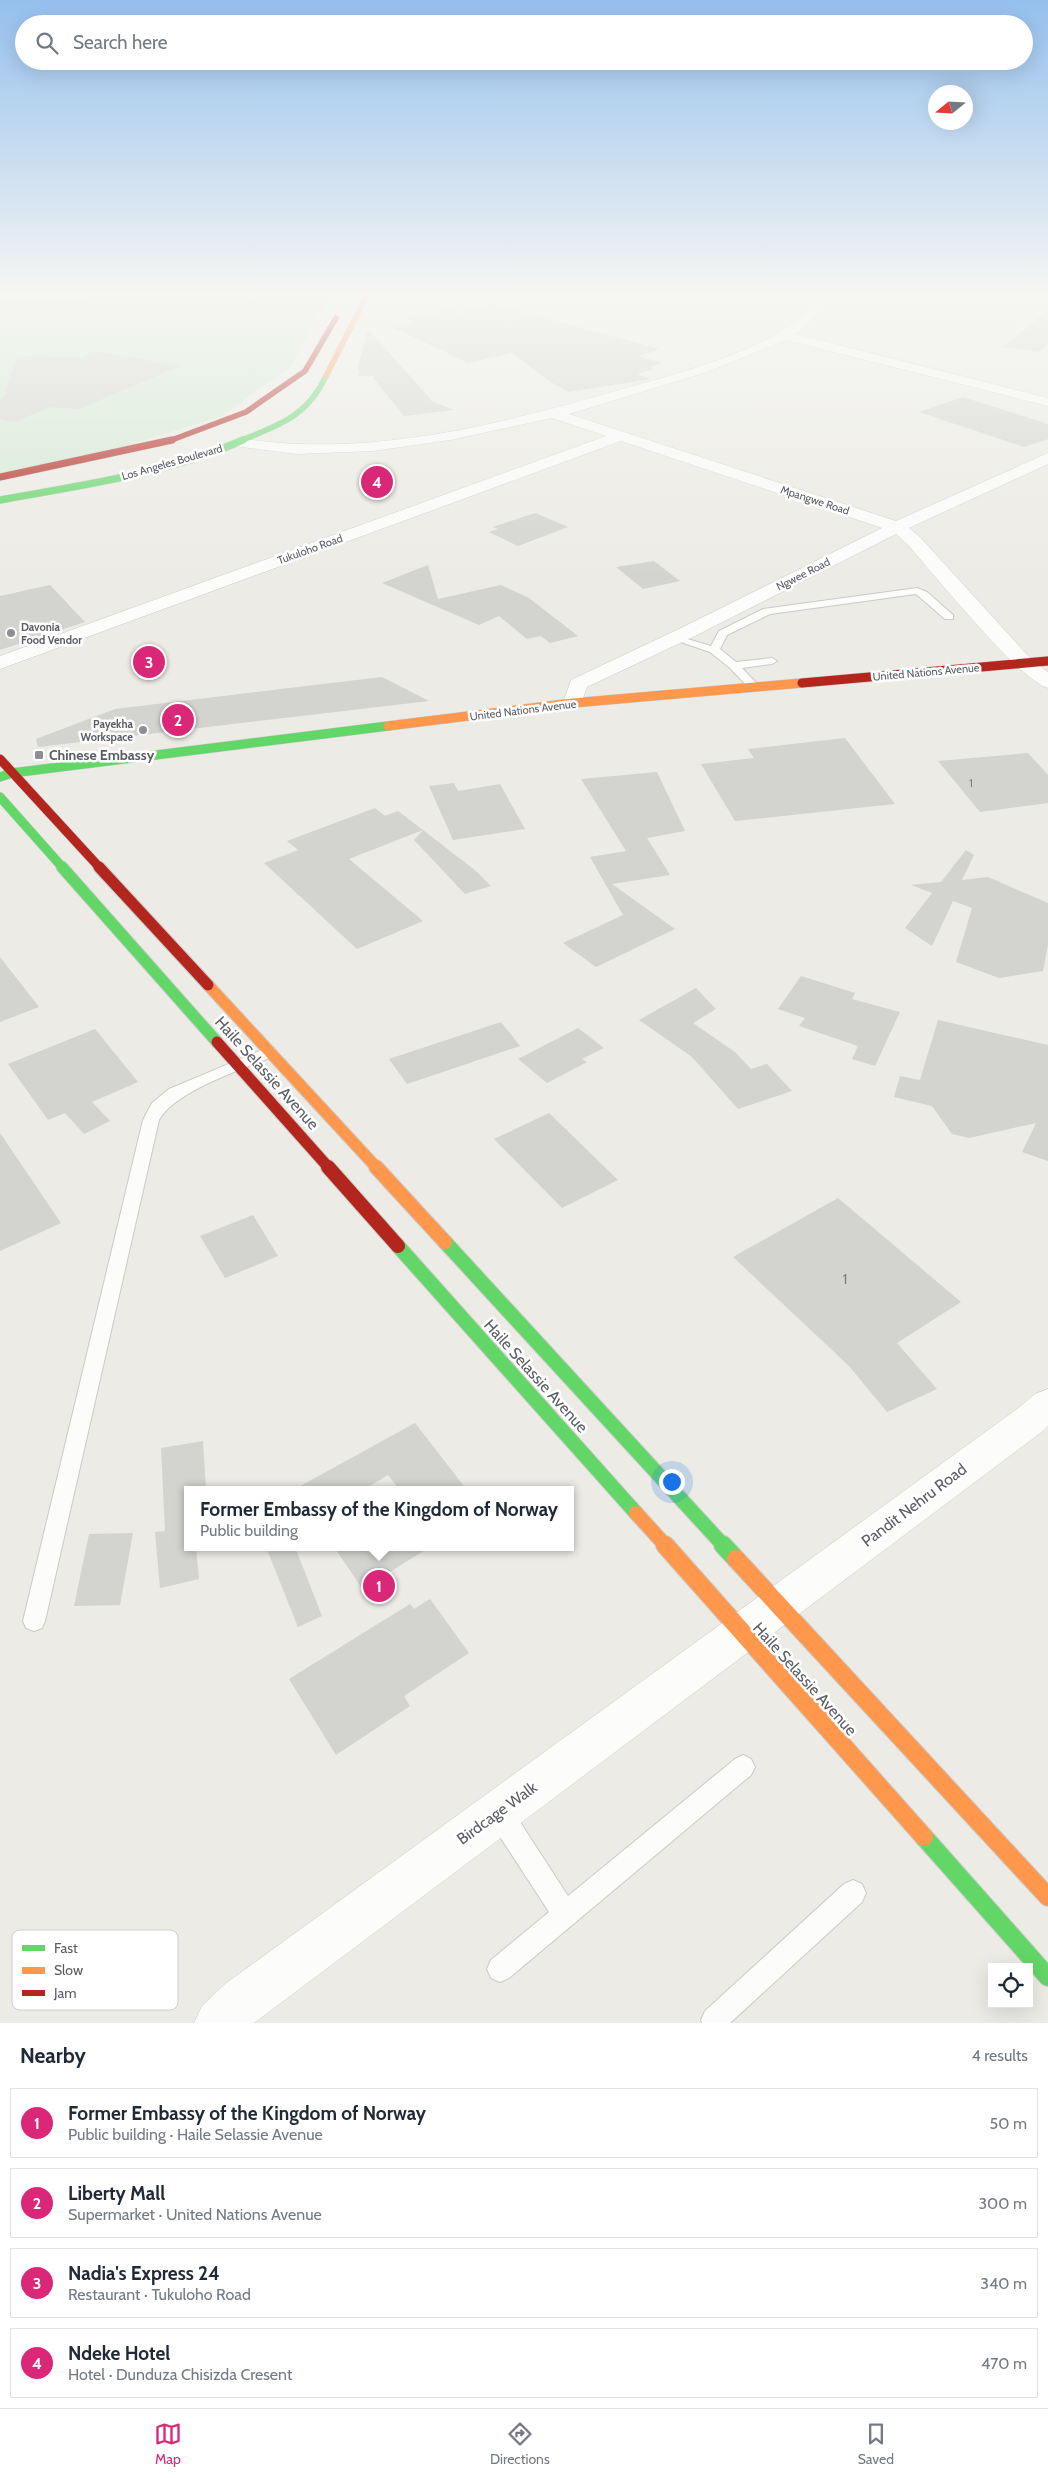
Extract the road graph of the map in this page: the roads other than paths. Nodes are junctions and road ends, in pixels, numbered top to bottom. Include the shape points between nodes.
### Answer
1 (285, 385) edge
2 (294, 385) edge
3 (318, 385) edge
4 (321, 385) edge
5 (652, 385) edge
6 (983, 385) edge
7 (1048, 402) edge
8 (555, 414) junction
9 (619, 436) junction
10 (239, 443) junction
11 (1048, 458) edge
12 (0, 477) edge
13 (0, 484) edge
14 (0, 490) edge
15 (0, 500) edge
16 (896, 526) junction
17 (949, 617) dead end
18 (674, 638) junction
19 (714, 650) junction
20 (772, 661) dead end
21 (1048, 661) edge
22 (0, 663) edge
23 (1024, 663) junction
24 (734, 666) junction
25 (1048, 682) edge
26 (754, 687) junction
27 (573, 703) junction
28 (0, 759) edge
29 (12, 773) junction
30 (0, 777) edge
31 (0, 797) edge
32 (270, 1052) junction
33 (238, 1065) junction
34 (1048, 1404) edge
35 (779, 1606) junction
36 (34, 1621) dead end
37 (741, 1632) junction
38 (743, 1767) dead end
39 (498, 1812) junction
40 (853, 1893) dead end
41 (1048, 1897) edge
42 (566, 1915) junction
43 (500, 1969) dead end
44 (1048, 1977) edge
45 (714, 2020) dead end
46 (219, 2023) edge

1 - 12 main road, Los Angeles Boulevard via 246,412 158,445
2 - 13 main road, Los Angeles Boulevard via 280,403 249,421 194,444 128,461
3 - 14 main road, Los Angeles Boulevard via 262,423 205,448 136,466
4 - 10 main road, Los Angeles Boulevard via 316,396 302,411
5 - 8 street
6 - 7 street
8 - 9 street, Mpangwe Road
8 - 10 street via 451,437 347,449 308,452
9 - 16 street, Mpangwe Road
9 - 22 street, Tukuloho Road
10 - 15 main road, Los Angeles Boulevard via 141,472
11 - 16 street, Ngwee Road
16 - 18 street, Ngwee Road
16 - 23 street, Mpangwe Road via 914,541
17 - 19 lane via 917,591 767,611 723,633
18 - 19 lane
18 - 27 street, Ngwee Road via 578,684
19 - 24 lane
20 - 24 lane
21 - 23 main road, United Nations Avenue
23 - 25 street
23 - 26 main road, United Nations Avenue
24 - 26 lane
26 - 27 main road, United Nations Avenue
27 - 29 main road, United Nations Avenue
28 - 29 main road, Haile Selassie Avenue
29 - 30 main road, United Nations Avenue
29 - 32 main road, Haile Selassie Avenue
31 - 33 main road, Haile Selassie Avenue
32 - 33 lane
32 - 35 main road, Haile Selassie Avenue
33 - 36 lane via 175,1093 158,1107 151,1120
33 - 37 main road, Haile Selassie Avenue
34 - 35 street, Pandit Nehru Road
35 - 37 street, Birdcage Walk
35 - 41 main road, Haile Selassie Avenue
37 - 39 street, Birdcage Walk
37 - 44 main road, Haile Selassie Avenue
38 - 42 lane
39 - 42 lane
39 - 46 street, Birdcage Walk via 242,2001
40 - 45 lane
42 - 43 lane

